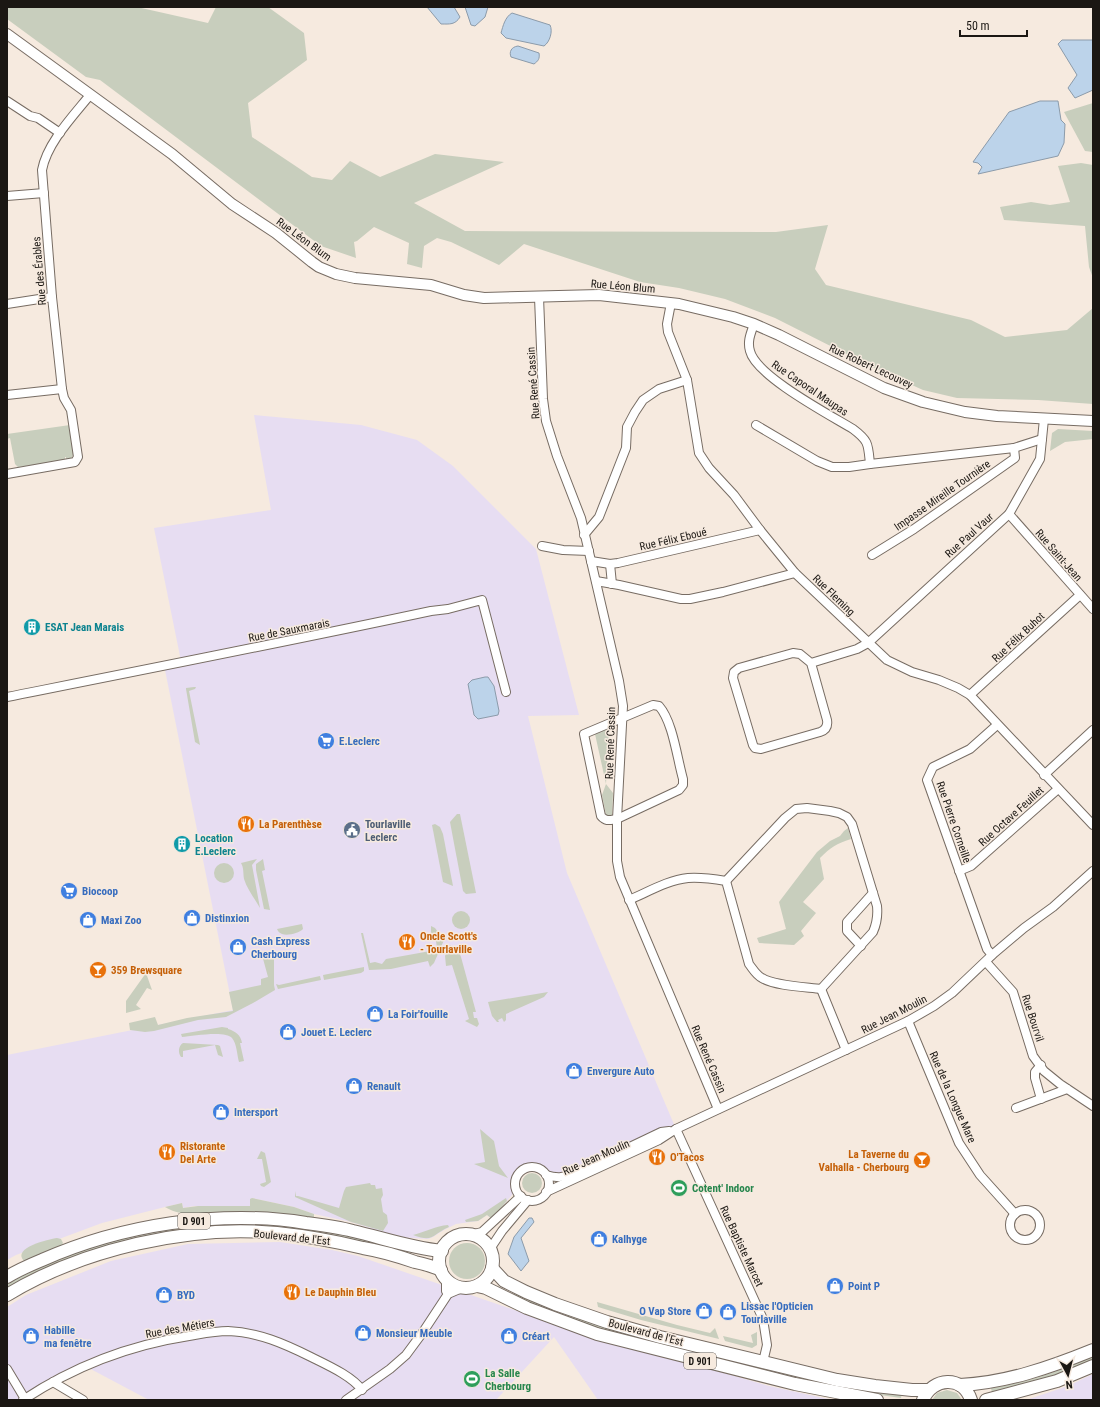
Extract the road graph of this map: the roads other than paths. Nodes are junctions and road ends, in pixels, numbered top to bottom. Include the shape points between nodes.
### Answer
1 (7, 34) edge
2 (90, 95) junction
3 (7, 101) edge
4 (60, 133) junction
5 (44, 192) junction
6 (7, 196) edge
7 (52, 297) junction
8 (539, 297) junction
9 (670, 303) junction
10 (7, 304) edge
11 (754, 324) junction
12 (687, 380) junction
13 (62, 389) junction
14 (7, 394) edge
15 (1044, 419) junction
16 (1093, 421) edge
17 (756, 425) dead end
18 (1042, 439) junction
19 (1014, 448) junction
20 (870, 464) junction
21 (7, 474) edge
22 (1009, 514) junction
23 (760, 530) junction
24 (584, 535) junction
25 (542, 546) dead end
26 (589, 551) junction
27 (872, 555) dead end
28 (591, 561) junction
29 (610, 564) junction
30 (795, 573) junction
31 (596, 581) junction
32 (612, 584) junction
33 (1080, 595) junction
34 (1093, 609) edge
35 (868, 642) junction
36 (811, 663) junction
37 (506, 692) dead end
38 (970, 695) junction
39 (7, 696) edge
40 (623, 718) junction
41 (997, 725) junction
42 (1093, 730) edge
43 (1044, 775) junction
44 (1058, 789) junction
45 (617, 819) junction
46 (1093, 825) edge
47 (959, 871) junction
48 (1093, 871) edge
49 (726, 881) junction
50 (873, 893) junction
51 (629, 900) junction
52 (861, 946) junction
53 (992, 955) junction
54 (986, 962) junction
55 (821, 989) junction
56 (908, 1021) junction
57 (846, 1050) junction
58 (1041, 1065) junction
59 (1067, 1089) junction
60 (1041, 1099) junction
61 (1093, 1106) edge
62 (1016, 1108) dead end
63 (718, 1109) junction
64 (676, 1129) junction
65 (546, 1175) junction
66 (546, 1192) junction
67 (524, 1198) junction
68 (1015, 1214) dead end
69 (470, 1235) junction
70 (490, 1249) junction
71 (442, 1251) junction
72 (492, 1268) junction
73 (444, 1275) junction
74 (7, 1277) edge
75 (477, 1286) junction
76 (462, 1288) junction
77 (448, 1294) junction
78 (7, 1295) edge
79 (1093, 1350) edge
80 (763, 1362) junction
81 (1093, 1366) edge
82 (7, 1369) edge
83 (53, 1382) junction
84 (960, 1385) junction
85 (362, 1390) junction
86 (926, 1395) edge
87 (24, 1399) edge
88 (83, 1400) edge
89 (346, 1400) edge
90 (877, 1400) edge
91 (971, 1400) edge
92 (986, 1400) edge

1 - 2 street, Rue Léon Blum
2 - 4 street, Rue des Érables
2 - 8 street, Rue Léon Blum via 172,154 232,204 327,270 356,278 431,285 484,298
3 - 4 street
4 - 5 street, Rue des Érables via 44,159
5 - 6 street
5 - 7 street, Rue des Érables
7 - 10 street
7 - 13 street, Rue des Érables
8 - 9 street, Rue Léon Blum via 599,295
8 - 24 street, Rue René Cassin via 546,422
9 - 11 street, Rue Robert Lecouvey
9 - 12 street, Rue Fleming via 668,332
11 - 15 street, Rue Robert Lecouvey via 779,334 884,388 922,402 965,412
11 - 20 street, Rue Caporal Maupas via 749,336 750,351 758,364 782,386 864,438
12 - 23 street, Rue Fleming via 699,453
12 - 24 street via 659,389 643,400 635,412 627,427 626,448 599,517
13 - 14 street
13 - 21 street, Rue des Érables via 71,410 78,457 75,462
15 - 16 street, Rue Robert Lecouvey
15 - 18 street, Rue Paul Vaur
17 - 20 street via 817,461 832,467
18 - 19 street
18 - 22 street, Rue Paul Vaur via 1040,460
19 - 20 street
19 - 27 street, Impasse Mireille Tournière via 1015,458 914,529
22 - 33 street, Rue Saint-Jean
22 - 35 street, Rue Paul Vaur
23 - 29 street, Rue Félix Eboué
23 - 30 street, Rue Fleming
24 - 26 street, Rue René Cassin
25 - 26 street
26 - 28 street, Rue René Cassin
28 - 29 street, Rue Félix Eboué
28 - 31 street, Rue René Cassin
29 - 32 street
30 - 32 street via 690,599
30 - 35 street, Rue Fleming
31 - 32 street
31 - 40 street, Rue René Cassin via 619,681
33 - 34 street, Rue Saint-Jean
33 - 38 street, Rue Félix Buhot
35 - 36 street, Rue Paul Vaur via 857,649
35 - 38 street, Rue Fleming via 896,665 939,680
36 - 36 street via 828,724 826,729 761,749 755,748 733,678 734,672 739,668 793,653 798,653
37 - 39 street, Rue de Sauxmarais via 482,600 281,643
38 - 41 street, Rue Fleming
40 - 45 street, Rue René Cassin
40 - 45 street via 584,734 601,816 608,821
40 - 45 street via 653,705 659,706 664,712 684,779 679,790
41 - 43 street, Rue Fleming
41 - 47 street, Rue Pierre Corneille via 970,749 933,767 929,776 928,784
42 - 43 street
43 - 44 street, Rue Fleming
44 - 46 street, Rue Fleming
44 - 47 street, Rue Octave Feuillet via 971,866
45 - 51 street, Rue René Cassin via 617,861
47 - 53 street, Rue Pierre Corneille via 987,949
48 - 53 street, Rue Jean Moulin via 1053,907
49 - 50 street via 785,818 796,809 807,808 830,811 847,817 852,824
49 - 51 street via 686,878
49 - 55 street via 749,964 754,971 762,978 773,982
50 - 52 street via 878,910 877,925
50 - 52 street via 847,922 847,931
51 - 63 street, Rue René Cassin
52 - 55 street
53 - 54 street, Rue Jean Moulin
54 - 56 street, Rue Jean Moulin via 945,998
54 - 58 street, Rue Bourvil via 1013,992 1033,1056
55 - 57 street
56 - 57 street, Rue Jean Moulin
56 - 68 street, Rue de la Longue Mare via 959,1143 980,1175
57 - 63 street, Rue Jean Moulin
58 - 59 street, Rue Bourvil via 1044,1071
58 - 60 street via 1034,1072
59 - 60 street
59 - 61 street, Rue Bourvil
60 - 62 street
63 - 64 street, Rue Jean Moulin
64 - 65 street, Rue Jean Moulin via 662,1132 564,1177
64 - 66 street, Rue Jean Moulin via 659,1140
64 - 80 street, Rue Baptiste Marcet via 763,1319 767,1345
65 - 66 street
65 - 67 street, Rue Jean Moulin via 535,1167 520,1171 516,1178 516,1190
66 - 67 street, Rue Jean Moulin via 536,1200
67 - 69 street, Rue Jean Moulin via 482,1232
67 - 70 street, Rue Jean Moulin
69 - 70 main road via 478,1237
69 - 71 main road via 453,1238
70 - 72 main road
71 - 73 main road via 440,1264
71 - 74 main road, Boulevard de l'Est / D 901 via 426,1250 304,1222 225,1219 177,1223 110,1236 61,1252
72 - 75 main road via 484,1281
72 - 80 main road, Boulevard de l'Est / D 901 via 504,1281 555,1304 660,1337
73 - 76 main road via 453,1285
73 - 77 street
73 - 78 main road, Boulevard de l'Est / D 901 via 385,1252 331,1240 276,1233 221,1232 189,1234 105,1252 65,1266
75 - 76 main road
75 - 90 main road, Boulevard de l'Est / D 901 via 597,1334 795,1384
76 - 77 street
77 - 85 street via 406,1355
79 - 84 main road via 1031,1372
80 - 86 main road, Boulevard de l'Est / D 901 via 859,1384 912,1390
81 - 92 main road via 1056,1381
82 - 87 street
83 - 85 street, Rue des Métiers via 85,1366 138,1347 168,1339 228,1331 282,1343 356,1382
83 - 87 street, Rue des Métiers
83 - 88 street
84 - 86 main road via 940,1383 934,1385
84 - 91 main road
85 - 89 street

